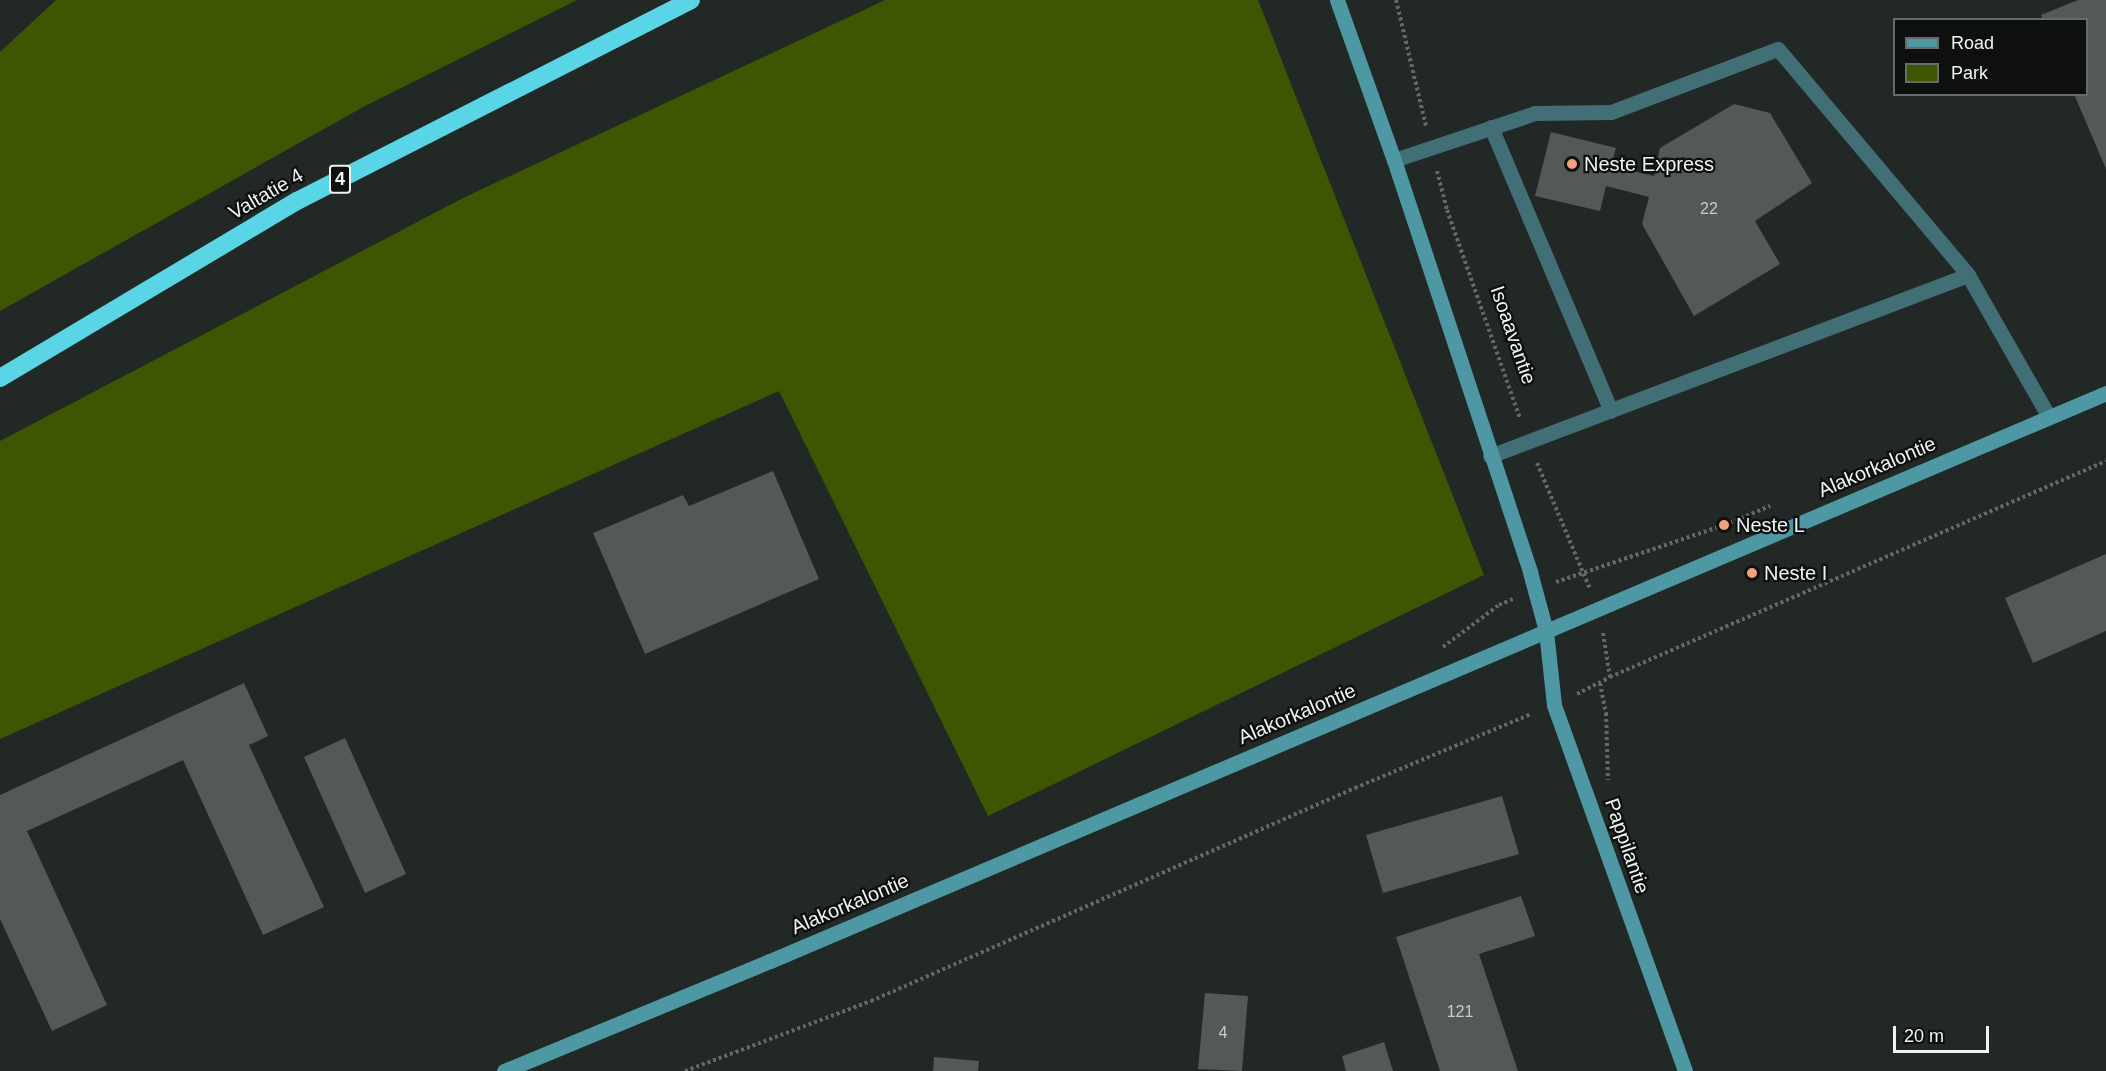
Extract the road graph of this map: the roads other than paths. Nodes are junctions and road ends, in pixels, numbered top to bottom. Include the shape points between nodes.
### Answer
1 (691, 0) edge
2 (1337, 0) edge
3 (1491, 127) junction
4 (1394, 160) junction
5 (1968, 275) junction
6 (0, 378) edge
7 (2106, 393) edge
8 (1611, 411) junction
9 (2049, 417) junction
10 (1490, 456) junction
11 (1546, 631) junction
12 (504, 1071) edge
13 (1684, 1071) edge

1 - 6 highway, Valtatie 4 / 4 via 297,201
2 - 4 street
3 - 4 lane
3 - 5 lane via 1535,113 1611,112 1778,49
3 - 8 lane
4 - 10 street
5 - 8 lane
5 - 9 lane
7 - 9 street, Alakorkalontie
8 - 10 lane
9 - 11 street, Alakorkalontie
10 - 11 street
11 - 12 street, Alakorkalontie
11 - 13 street, Pappilantie via 1554,705

